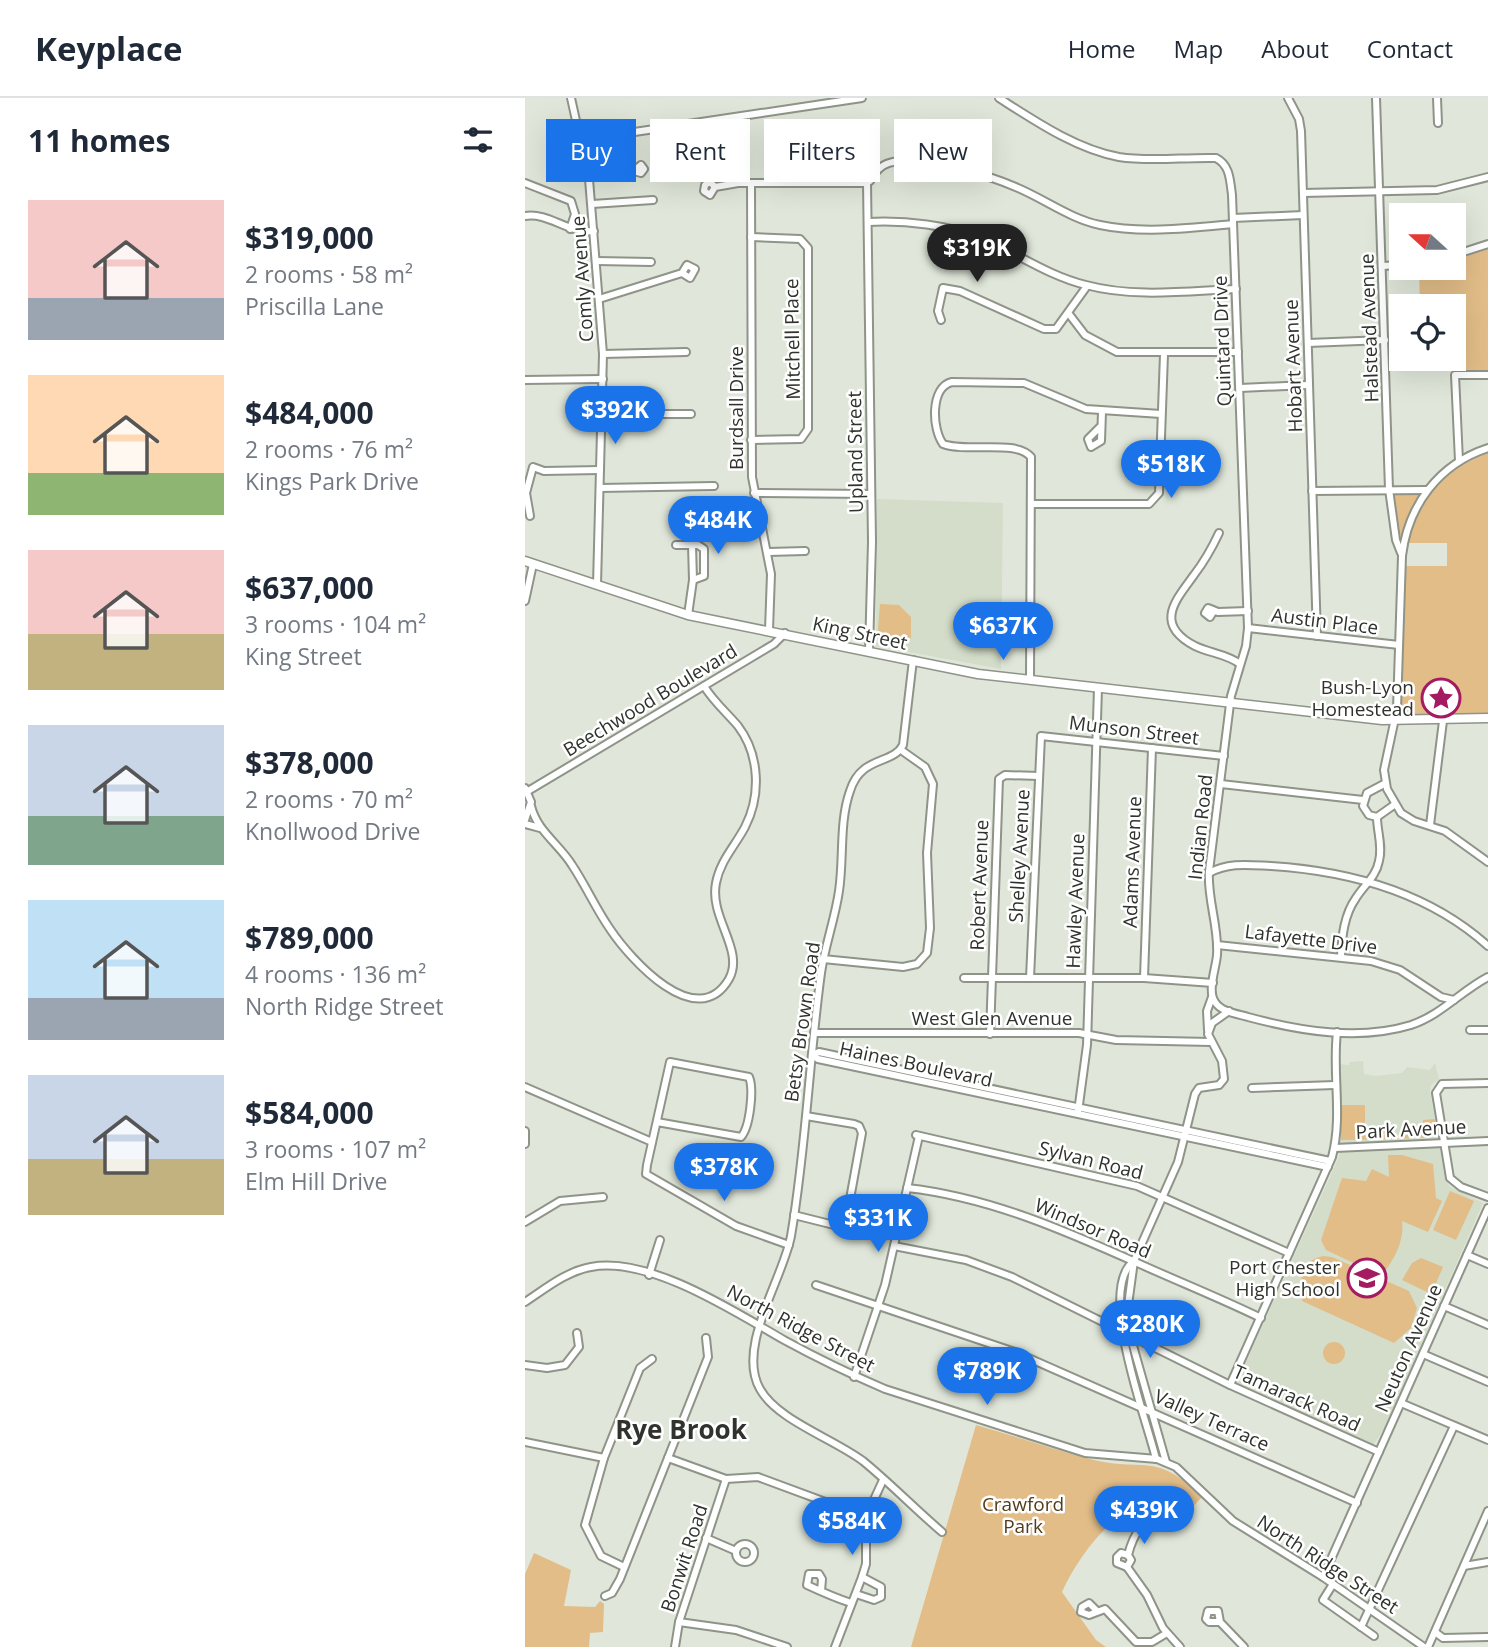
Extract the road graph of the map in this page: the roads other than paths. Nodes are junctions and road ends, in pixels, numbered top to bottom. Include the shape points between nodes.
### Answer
1 (571, 98) edge
2 (862, 98) edge
3 (999, 98) edge
4 (1288, 98) edge
5 (1376, 98) edge
6 (1437, 98) edge
7 (576, 119) edge
8 (1438, 123) dead end
9 (636, 132) edge
10 (880, 167) edge
11 (1488, 177) edge
12 (589, 182) edge
13 (867, 182) joint
14 (525, 183) edge
15 (751, 183) junction
16 (715, 187) dead end
17 (1380, 191) junction
18 (1303, 193) junction
19 (653, 200) dead end
20 (591, 204) junction
21 (1303, 215) junction
22 (525, 216) edge
23 (1233, 221) junction
24 (867, 222) junction
25 (570, 229) junction
26 (594, 231) junction
27 (751, 237) junction
28 (1488, 244) edge
29 (1467, 250) edge
30 (596, 261) junction
31 (651, 262) dead end
32 (1382, 266) junction
33 (1389, 266) edge
34 (682, 273) dead end
35 (1087, 286) junction
36 (1236, 289) junction
37 (599, 299) junction
38 (1069, 314) junction
39 (941, 320) dead end
40 (1385, 340) junction
41 (1308, 343) junction
42 (686, 352) dead end
43 (1238, 352) junction
44 (603, 354) junction
45 (1164, 354) junction
46 (1488, 375) edge
47 (603, 379) junction
48 (525, 380) edge
49 (1308, 385) junction
50 (1240, 388) junction
51 (1102, 412) junction
52 (603, 414) junction
53 (691, 414) dead end
54 (1161, 414) junction
55 (1100, 427) dead end
56 (751, 440) junction
57 (1488, 448) edge
58 (1459, 461) junction
59 (600, 470) junction
60 (714, 486) dead end
61 (600, 488) junction
62 (1389, 489) junction
63 (1427, 490) junction
64 (1312, 491) junction
65 (754, 493) junction
66 (871, 494) junction
67 (1032, 504) junction
68 (530, 516) dead end
69 (1219, 533) dead end
70 (675, 545) dead end
71 (692, 545) junction
72 (805, 551) dead end
73 (768, 552) junction
74 (1402, 556) junction
75 (529, 562) edge
76 (693, 580) junction
77 (597, 585) junction
78 (525, 601) edge
79 (1248, 611) junction
80 (1213, 612) dead end
81 (688, 615) junction
82 (1248, 628) junction
83 (769, 631) junction
84 (785, 633) junction
85 (1318, 636) junction
86 (1399, 645) junction
87 (869, 651) junction
88 (913, 660) junction
89 (1240, 664) junction
90 (1030, 680) junction
91 (704, 686) junction
92 (1098, 688) junction
93 (1230, 703) junction
94 (1488, 718) edge
95 (1396, 721) junction
96 (1443, 721) junction
97 (1041, 736) joint
98 (1097, 741) junction
99 (1151, 748) junction
100 (901, 750) junction
101 (1224, 756) junction
102 (1039, 776) junction
103 (1385, 783) junction
104 (1221, 784) junction
105 (526, 789) edge
106 (1363, 800) junction
107 (1394, 805) junction
108 (531, 806) junction
109 (1377, 817) junction
110 (525, 822) edge
111 (1430, 825) junction
112 (540, 828) junction
113 (1211, 855) junction
114 (1488, 862) edge
115 (1226, 865) junction
116 (1209, 873) junction
117 (1369, 882) junction
118 (1217, 945) junction
119 (1488, 946) edge
120 (1341, 956) junction
121 (823, 959) junction
122 (1488, 977) edge
123 (964, 978) dead end
124 (991, 978) junction
125 (1030, 978) junction
126 (1088, 978) junction
127 (1144, 978) junction
128 (1213, 983) junction
129 (1435, 993) junction
130 (1212, 997) junction
131 (1454, 1000) junction
132 (1229, 1011) junction
133 (1436, 1013) junction
134 (1208, 1030) junction
135 (1470, 1030) dead end
136 (1488, 1030) edge
137 (1337, 1032) junction
138 (814, 1033) junction
139 (990, 1034) junction
140 (1086, 1035) junction
141 (1212, 1042) junction
142 (812, 1055) junction
143 (1488, 1083) edge
144 (1335, 1085) junction
145 (525, 1087) edge
146 (1252, 1088) dead end
147 (1079, 1111) junction
148 (806, 1116) junction
149 (657, 1122) junction
150 (525, 1131) edge
151 (1184, 1133) junction
152 (1488, 1141) edge
153 (652, 1142) junction
154 (525, 1144) edge
155 (1446, 1146) junction
156 (1335, 1148) junction
157 (1329, 1164) junction
158 (907, 1188) junction
159 (1488, 1196) edge
160 (603, 1197) dead end
161 (1164, 1197) junction
162 (1488, 1208) edge
163 (794, 1215) junction
164 (525, 1222) edge
165 (660, 1240) dead end
166 (789, 1245) junction
167 (894, 1246) junction
168 (1289, 1253) junction
169 (1467, 1255) junction
170 (1134, 1261) junction
171 (1488, 1265) edge
172 (649, 1275) junction
173 (816, 1285) dead end
174 (526, 1300) edge
175 (878, 1305) junction
176 (1444, 1306) junction
177 (1261, 1318) junction
178 (759, 1325) junction
179 (1488, 1325) edge
180 (1120, 1330) junction
181 (577, 1333) dead end
182 (1130, 1335) junction
183 (706, 1338) dead end
184 (1423, 1354) junction
185 (652, 1359) dead end
186 (525, 1365) edge
187 (854, 1377) junction
188 (1488, 1382) edge
189 (1230, 1385) junction
190 (1401, 1403) junction
191 (1141, 1406) junction
192 (1152, 1414) junction
193 (1454, 1426) junction
194 (1488, 1440) edge
195 (527, 1442) edge
196 (525, 1451) edge
197 (1379, 1452) junction
198 (604, 1458) junction
199 (668, 1458) junction
200 (1156, 1459) junction
201 (1166, 1462) junction
202 (726, 1479) junction
203 (883, 1480) junction
204 (1357, 1503) junction
205 (1488, 1511) edge
206 (1163, 1514) dead end
207 (866, 1517) junction
208 (942, 1532) dead end
209 (706, 1538) junction
210 (736, 1551) dead end
211 (1128, 1555) junction
212 (1488, 1562) edge
213 (1124, 1566) junction
214 (1464, 1566) junction
215 (624, 1567) junction
216 (862, 1577) junction
217 (1323, 1577) junction
218 (1333, 1584) junction
219 (821, 1591) dead end
220 (856, 1594) junction
221 (605, 1596) dead end
222 (851, 1603) junction
223 (1369, 1609) junction
224 (1096, 1610) dead end
225 (679, 1622) junction
226 (1220, 1622) dead end
227 (1361, 1627) junction
228 (1435, 1632) junction
229 (1167, 1633) junction
230 (1374, 1636) dead end
231 (1488, 1637) edge
232 (675, 1647) edge
233 (787, 1647) edge
234 (835, 1647) edge
235 (1180, 1647) edge
236 (1244, 1647) edge
237 (1426, 1647) edge

1 - 7 street, Comly Avenue
2 - 9 street
3 - 23 street, Quintard Drive via 1045,127 1113,156 1220,160 1231,185
4 - 18 street, Hobart Avenue via 1299,119
5 - 17 street, Halstead Avenue
6 - 8 street
10 - 23 street via 891,162 935,164 1016,187 1098,225 1137,229
11 - 17 street via 1443,189
12 - 20 street, Comly Avenue
13 - 15 street
13 - 24 street, Upland Street
14 - 25 street via 571,201 575,209
15 - 16 street
15 - 27 street, Burdsall Drive
17 - 18 street
17 - 32 street, Halstead Avenue
18 - 21 street, Hobart Avenue
19 - 20 street
20 - 26 street, Comly Avenue
21 - 23 street
21 - 41 street, Hobart Avenue
22 - 25 street via 540,216
23 - 36 street, Quintard Drive
24 - 35 street via 964,232
24 - 66 street, Upland Street
25 - 26 street
26 - 30 street, Comly Avenue
27 - 56 street, Burdsall Drive
27 - 56 street, Mitchell Place via 800,239 808,248 809,393 804,437
28 - 29 street
30 - 31 street
30 - 37 street, Comly Avenue
32 - 33 street
32 - 40 street, Halstead Avenue
34 - 37 street
35 - 36 street via 1132,292
35 - 38 street
36 - 43 street, Quintard Drive
37 - 44 street, Comly Avenue
38 - 39 street via 1060,327 1044,329 960,291 943,288 938,311
38 - 45 street via 1085,335 1104,347 1125,353
40 - 41 street
40 - 62 street, Halstead Avenue
41 - 49 street, Hobart Avenue
42 - 44 street
43 - 45 street
43 - 50 street, Quintard Drive
44 - 47 street, Comly Avenue
45 - 54 street
46 - 58 street via 1455,375
47 - 48 street
47 - 52 street, Comly Avenue
49 - 50 street
49 - 64 street, Hobart Avenue
50 - 79 street, Quintard Drive
51 - 54 street
51 - 55 street
51 - 67 street via 1024,383 952,382 941,387 936,423 941,442 1026,452 1031,457
52 - 53 street
52 - 59 street, Comly Avenue
54 - 67 street via 1159,493 1152,503
56 - 65 street, Burdsall Drive
57 - 58 street
58 - 63 street
59 - 61 street, Comly Avenue
59 - 68 street via 544,471 533,467 526,493
60 - 61 street
61 - 77 street, Comly Avenue
62 - 63 street
62 - 64 street
62 - 74 street, Halstead Avenue
63 - 74 street via 1409,522
64 - 85 street, Hobart Avenue
65 - 66 street
65 - 73 street, Burdsall Drive
66 - 87 street, Upland Street
67 - 90 street
69 - 89 street via 1176,597 1172,619 1185,639
70 - 71 street
71 - 76 street
71 - 76 street via 701,546 704,555 704,576
72 - 73 street
73 - 83 street, Burdsall Drive via 772,589
74 - 86 street
75 - 77 main road, King Street
75 - 78 street
76 - 81 street
77 - 81 main road, King Street
79 - 80 street
79 - 82 street, Quintard Drive
81 - 83 main road, King Street
82 - 85 street, Austin Place
82 - 89 street, Quintard Drive
83 - 84 main road, King Street
84 - 87 main road, King Street
84 - 91 street, Beechwood Boulevard
85 - 86 street, Austin Place
86 - 95 street
87 - 88 main road, King Street
88 - 90 main road, King Street
88 - 100 street
89 - 93 street, Quintard Drive
90 - 92 main road, King Street
91 - 105 street, Beechwood Boulevard
91 - 112 street via 743,734 756,775 750,816 723,861 716,883 717,914 734,960 722,988 690,998 651,975 617,939 560,847
92 - 93 main road, King Street
92 - 98 street, Hawley Avenue
93 - 95 main road, King Street
93 - 101 street, Indian Road
94 - 96 main road, King Street
95 - 96 main road, King Street
95 - 103 street
96 - 111 street
97 - 98 street, Munson Street
97 - 102 street, Shelley Avenue
98 - 99 street, Munson Street
98 - 126 street, Hawley Avenue
99 - 101 street, Munson Street
99 - 127 street, Adams Avenue
100 - 121 street, Betsy Brown Road via 866,767 850,789 837,905
100 - 121 street via 925,766 932,783 927,953 917,964 893,968
101 - 104 street, Indian Road
102 - 124 street, Robert Avenue via 1005,775 999,779
102 - 125 street, Shelley Avenue
103 - 106 street
103 - 107 street
104 - 106 street
104 - 113 street, Indian Road
105 - 108 street
106 - 109 street via 1365,811
107 - 109 street
107 - 111 street via 1408,818
108 - 110 street
108 - 112 street
109 - 117 street via 1381,853
110 - 112 street
111 - 114 street
113 - 115 street
113 - 116 street, Indian Road
115 - 116 street
115 - 117 street via 1307,868
116 - 118 street, Indian Road
117 - 119 street via 1436,908
117 - 120 street via 1347,915
118 - 120 street, Lafayette Drive
118 - 128 street, Indian Road
120 - 129 street, Lafayette Drive via 1400,971
121 - 138 street, Betsy Brown Road
122 - 131 street
123 - 124 street
124 - 125 street
124 - 139 street, Robert Avenue
125 - 126 street
126 - 127 street
126 - 140 street, Hawley Avenue
127 - 128 street
128 - 130 street, Indian Road
129 - 131 street, Lafayette Drive
129 - 133 street
130 - 132 street
130 - 134 street, Indian Road via 1206,1011
131 - 133 street
132 - 134 street
132 - 137 street via 1274,1024
133 - 137 street via 1388,1030
134 - 141 street, Indian Road
135 - 136 street
137 - 144 street
138 - 139 street, West Glen Avenue
138 - 142 street, Betsy Brown Road
139 - 140 street, West Glen Avenue
140 - 141 street, West Glen Avenue
140 - 147 street, Hawley Avenue
141 - 151 street, Indian Road via 1222,1061 1224,1079 1219,1085 1196,1091
142 - 147 street, Haines Boulevard via 819,1052
142 - 148 street, Betsy Brown Road
143 - 155 street via 1437,1087
144 - 146 street
144 - 156 street
145 - 153 street
147 - 151 street, Haines Boulevard
148 - 163 street, Betsy Brown Road
148 - 163 street via 861,1128 846,1221 834,1225
149 - 149 street via 670,1062 751,1079 745,1132 738,1138
149 - 153 street
150 - 154 street
151 - 157 street, Haines Boulevard
151 - 161 street
152 - 155 street, Park Avenue
153 - 166 street via 646,1174 736,1226
155 - 156 street, Park Avenue
155 - 159 street via 1453,1182
156 - 157 street
157 - 168 street
158 - 161 street, Sylvan Road via 918,1136 1127,1183
158 - 167 street
158 - 170 street, Windsor Road via 1022,1216
160 - 164 street via 560,1201
161 - 168 street, Sylvan Road
161 - 170 street
162 - 169 street, Neuton Avenue
163 - 166 street, Betsy Brown Road
165 - 172 street
166 - 178 street, Betsy Brown Road
167 - 175 street
167 - 180 street, Tamarack Road via 982,1265
168 - 177 street
169 - 171 street
169 - 176 street, Neuton Avenue
170 - 177 street, Windsor Road
170 - 180 street via 1122,1291
170 - 182 street via 1128,1305
172 - 174 street, North Ridge Street via 591,1267
172 - 178 street, North Ridge Street via 705,1294
173 - 175 street, Valley Terrace
175 - 187 street
175 - 191 street, Valley Terrace via 1015,1352
176 - 179 street
176 - 184 street, Neuton Avenue
177 - 189 street
178 - 187 street, North Ridge Street
178 - 203 street, Betsy Brown Road via 754,1362 764,1396 863,1461
180 - 182 street, Tamarack Road
180 - 191 street
181 - 186 street via 579,1347 565,1365
182 - 189 street, Tamarack Road
182 - 192 street
183 - 199 street via 708,1357
184 - 188 street
184 - 190 street, Neuton Avenue
185 - 198 street via 640,1368
187 - 200 street, North Ridge Street via 1085,1453
189 - 197 street, Tamarack Road
190 - 193 street
190 - 197 street, Neuton Avenue
191 - 192 street, Valley Terrace
191 - 200 street
192 - 201 street
192 - 204 street, Valley Terrace
193 - 194 street
193 - 223 street
195 - 196 street
195 - 198 street
197 - 204 street, Neuton Avenue
198 - 215 street via 585,1525 601,1556
199 - 202 street
199 - 215 street
200 - 201 street, North Ridge Street
201 - 217 street, North Ridge Street via 1184,1473 1233,1521
202 - 207 street via 758,1477
202 - 209 street, Bonwit Road
203 - 207 street
203 - 208 street, Betsy Brown Road
204 - 217 street, Neuton Avenue
205 - 214 street
206 - 211 street via 1139,1528
207 - 216 street
209 - 210 street
209 - 225 street, Bonwit Road
211 - 213 street via 1131,1560
211 - 213 street via 1118,1554 1117,1563
212 - 214 street
213 - 229 street via 1147,1595
214 - 228 street
215 - 221 street via 616,1589
216 - 220 street
216 - 220 street via 881,1587 881,1597 874,1600
217 - 218 street, North Ridge Street
218 - 223 street, North Ridge Street
218 - 227 street via 1323,1600
219 - 222 street
220 - 222 street
222 - 234 street
223 - 227 street
223 - 237 street, North Ridge Street
224 - 229 street via 1105,1609 1136,1642 1152,1642
225 - 232 street, Bonwit Road
225 - 233 street via 736,1630
226 - 236 street
227 - 230 street
228 - 231 street via 1443,1639
228 - 237 street
229 - 235 street

